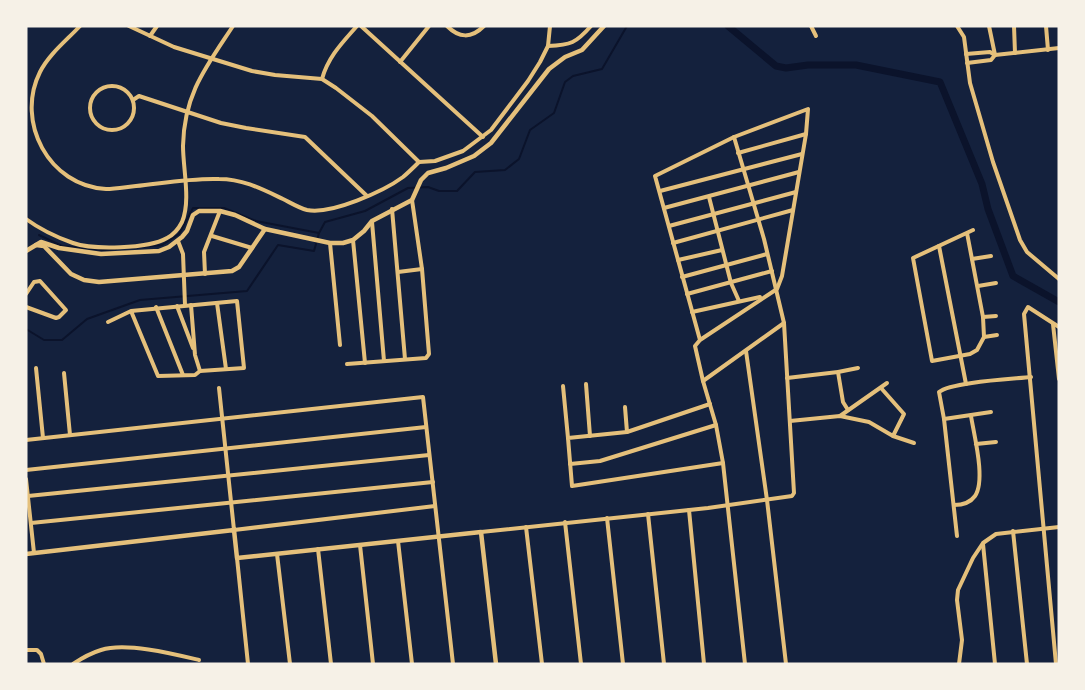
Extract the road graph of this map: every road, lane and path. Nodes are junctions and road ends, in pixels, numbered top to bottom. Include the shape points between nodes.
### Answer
1 (80, 26) edge
2 (129, 26) edge
3 (157, 26) edge
4 (233, 26) edge
5 (357, 26) edge
6 (361, 26) edge
7 (429, 26) edge
8 (447, 26) edge
9 (484, 26) edge
10 (550, 26) edge
11 (591, 26) edge
12 (604, 26) edge
13 (812, 26) edge
14 (957, 26) edge
15 (989, 26) edge
16 (1014, 26) edge
17 (1046, 26) edge
18 (150, 36) junction
19 (816, 36) dead end
20 (548, 46) junction
21 (1059, 48) edge
22 (1048, 50) junction
23 (1015, 53) junction
24 (966, 54) junction
25 (995, 55) junction
26 (212, 58) junction
27 (400, 62) junction
28 (967, 63) junction
29 (322, 79) junction
30 (133, 100) junction
31 (188, 112) junction
32 (806, 134) junction
33 (483, 137) junction
34 (734, 137) junction
35 (738, 153) junction
36 (802, 154) junction
37 (420, 162) junction
38 (742, 169) junction
39 (799, 172) junction
40 (185, 181) junction
41 (747, 187) junction
42 (660, 191) junction
43 (796, 192) junction
44 (367, 196) junction
45 (709, 196) junction
46 (412, 200) junction
47 (752, 203) junction
48 (664, 208) junction
49 (392, 209) junction
50 (793, 210) junction
51 (220, 211) junction
52 (713, 214) junction
53 (26, 219) edge
54 (758, 220) junction
55 (372, 221) junction
56 (669, 226) junction
57 (265, 229) junction
58 (973, 230) dead end
59 (718, 231) junction
60 (967, 233) junction
61 (212, 236) junction
62 (178, 240) junction
63 (353, 240) junction
64 (330, 243) junction
65 (673, 243) junction
66 (36, 245) junction
67 (939, 246) junction
68 (252, 248) junction
69 (722, 250) junction
70 (26, 251) edge
71 (767, 254) junction
72 (991, 256) dead end
73 (972, 259) junction
74 (678, 260) junction
75 (726, 266) junction
76 (422, 270) junction
77 (772, 271) junction
78 (398, 272) junction
79 (205, 274) junction
80 (184, 276) junction
81 (682, 277) junction
82 (1059, 279) edge
83 (731, 283) junction
84 (996, 283) dead end
85 (978, 286) junction
86 (777, 289) junction
87 (26, 294) edge
88 (687, 294) junction
89 (762, 297) junction
90 (738, 301) junction
91 (217, 303) junction
92 (185, 305) junction
93 (190, 305) junction
94 (177, 306) junction
95 (26, 307) edge
96 (156, 308) junction
97 (131, 311) junction
98 (692, 312) junction
99 (996, 316) dead end
100 (983, 317) junction
101 (108, 322) dead end
102 (784, 323) junction
103 (1053, 324) junction
104 (1059, 327) edge
105 (996, 334) dead end
106 (984, 337) junction
107 (700, 340) junction
108 (340, 345) dead end
109 (746, 351) junction
110 (195, 355) junction
111 (960, 356) junction
112 (405, 360) junction
113 (384, 361) junction
114 (365, 363) junction
115 (347, 364) dead end
116 (36, 368) dead end
117 (858, 368) dead end
118 (226, 369) junction
119 (200, 371) junction
120 (838, 372) junction
121 (64, 373) dead end
122 (183, 375) junction
123 (1031, 377) junction
124 (787, 378) junction
125 (1059, 379) edge
126 (703, 381) junction
127 (887, 383) dead end
128 (586, 384) dead end
129 (966, 384) junction
130 (563, 386) dead end
131 (219, 388) dead end
132 (881, 388) junction
133 (710, 404) junction
134 (625, 407) dead end
135 (848, 410) junction
136 (991, 412) dead end
137 (840, 416) junction
138 (972, 416) junction
139 (222, 418) junction
140 (944, 419) junction
141 (790, 421) junction
142 (716, 425) junction
143 (426, 427) junction
144 (627, 432) junction
145 (70, 435) junction
146 (590, 436) junction
147 (893, 436) junction
148 (43, 438) junction
149 (568, 438) junction
150 (26, 440) edge
151 (996, 442) dead end
152 (914, 443) dead end
153 (976, 444) junction
154 (225, 448) junction
155 (429, 455) junction
156 (723, 463) junction
157 (570, 464) junction
158 (26, 470) edge
159 (228, 474) junction
160 (26, 479) edge
161 (432, 482) junction
162 (28, 496) junction
163 (767, 500) junction
164 (231, 502) junction
165 (729, 505) junction
166 (954, 505) junction
167 (435, 506) junction
168 (689, 510) junction
169 (648, 514) junction
170 (607, 518) junction
171 (565, 522) junction
172 (31, 523) junction
173 (526, 527) junction
174 (1059, 527) edge
175 (1043, 528) junction
176 (234, 530) junction
177 (1013, 531) junction
178 (481, 532) junction
179 (957, 536) dead end
180 (439, 537) junction
181 (398, 541) junction
182 (983, 543) junction
183 (360, 545) junction
184 (318, 550) junction
185 (34, 553) junction
186 (26, 554) edge
187 (277, 554) junction
188 (237, 558) junction
189 (26, 650) edge
190 (199, 660) dead end
191 (44, 664) edge
192 (73, 664) edge
193 (248, 664) edge
194 (290, 664) edge
195 (332, 664) edge
196 (373, 664) edge
197 (412, 664) edge
198 (453, 664) edge
199 (496, 664) edge
200 (542, 664) edge
201 (581, 664) edge
202 (623, 664) edge
203 (664, 664) edge
204 (704, 664) edge
205 (745, 664) edge
206 (786, 664) edge
207 (959, 664) edge
208 (995, 664) edge
209 (1026, 664) edge
210 (1056, 664) edge

1 - 40 street via 40,71 35,86 33,126 48,158 68,177 93,187 107,189
2 - 18 street
3 - 18 street
4 - 26 street
5 - 29 street via 331,58
6 - 27 street
7 - 27 street
8 - 9 street via 454,33 465,36 475,34
10 - 20 street
11 - 20 street via 573,43
12 - 46 street via 582,50 549,69 491,143 474,156 428,173
13 - 19 street
14 - 24 street via 964,37
15 - 25 street
16 - 23 street
17 - 22 street
18 - 26 street
20 - 33 street via 528,81
21 - 22 street
22 - 23 street
23 - 25 street
24 - 25 street via 990,52
24 - 28 street
25 - 28 street via 991,60
26 - 29 street via 261,73
26 - 31 street via 197,81
27 - 33 street
28 - 82 street via 993,162 1020,240 1027,252
29 - 37 street via 372,116
30 - 30 street via 117,86 102,88 92,98 90,113 104,129 118,130 130,121
30 - 31 street via 139,96
31 - 40 street via 183,146
31 - 44 street via 222,123 305,137
32 - 34 street via 808,108
32 - 35 street
32 - 36 street
33 - 37 street via 453,156
34 - 35 street
34 - 42 street via 657,174 655,178
35 - 38 street
36 - 38 street
36 - 39 street
37 - 44 street via 402,177
38 - 41 street
38 - 42 street
39 - 41 street
39 - 43 street
40 - 44 street via 222,179 248,183 307,210 325,210
40 - 53 street via 182,221 177,230 152,243 97,248 75,244 44,232
41 - 45 street
41 - 47 street
42 - 48 street
43 - 47 street
43 - 50 street
45 - 48 street
45 - 52 street
46 - 49 street
46 - 76 street
47 - 52 street
47 - 54 street
48 - 56 street
49 - 55 street
49 - 78 street
50 - 54 street
50 - 86 street
51 - 57 street
51 - 61 street
51 - 62 street via 195,212 187,231
52 - 56 street
52 - 59 street
54 - 59 street
54 - 71 street
55 - 63 street
55 - 113 street
56 - 65 street
57 - 64 street
57 - 68 street
58 - 60 street
59 - 65 street
59 - 69 street
60 - 67 street
60 - 73 street
61 - 68 street
61 - 79 street via 204,252
62 - 66 street via 159,251 109,254 68,249 45,242
62 - 80 street via 183,254
63 - 64 street
63 - 114 street
64 - 108 street
65 - 74 street
66 - 70 street
66 - 80 street via 44,246 71,274 84,280 100,282
67 - 111 street
67 - 111 street via 914,256 912,262 932,361
68 - 79 street via 232,271
69 - 74 street
69 - 75 street
71 - 75 street
71 - 77 street
72 - 73 street
73 - 85 street
74 - 81 street
75 - 81 street
75 - 83 street
76 - 78 street
76 - 112 street via 429,354 426,358
77 - 83 street
77 - 86 street
78 - 112 street
79 - 80 street
80 - 92 street
81 - 88 street
83 - 88 street
83 - 90 street
84 - 85 street
85 - 100 street
86 - 89 street
86 - 102 street
87 - 95 street via 34,282 40,281 66,310 56,318
88 - 98 street
89 - 90 street
89 - 107 street
90 - 98 street
91 - 93 street
91 - 118 street
91 - 118 street via 237,301 244,368
92 - 93 street
92 - 94 street
93 - 110 street
94 - 96 street
94 - 110 street
96 - 97 street
96 - 122 street
97 - 101 street
97 - 122 street via 158,376
98 - 107 street
99 - 100 street
100 - 106 street
102 - 109 street
102 - 124 street
103 - 104 street
103 - 123 street via 1028,308 1024,314
103 - 125 street
105 - 106 street
106 - 111 street via 977,350
107 - 126 street via 695,346
109 - 126 street
109 - 163 street
110 - 119 street
111 - 129 street
112 - 113 street
113 - 114 street
114 - 115 street
116 - 148 street
117 - 120 street
118 - 119 street
119 - 122 street via 195,375
120 - 124 street
120 - 135 street
121 - 145 street
123 - 129 street
123 - 175 street
124 - 141 street
126 - 133 street
127 - 132 street
128 - 146 street
129 - 140 street via 939,392
130 - 149 street
131 - 139 street
132 - 135 street
132 - 147 street via 904,414
133 - 142 street
133 - 144 street
134 - 144 street
135 - 137 street
136 - 138 street
137 - 141 street
137 - 147 street via 869,422
138 - 140 street
138 - 153 street
139 - 143 street via 422,396
139 - 145 street
139 - 154 street
140 - 166 street
141 - 163 street via 794,493
142 - 156 street
142 - 157 street via 600,461
143 - 154 street
143 - 155 street
144 - 146 street
145 - 148 street
146 - 149 street
147 - 152 street
148 - 150 street
149 - 157 street
151 - 153 street
153 - 166 street via 978,491 966,503
154 - 158 street
154 - 159 street
155 - 159 street
155 - 161 street
156 - 157 street via 572,486
156 - 165 street
159 - 162 street
159 - 164 street
160 - 162 street
161 - 164 street
161 - 167 street
162 - 172 street
163 - 165 street
163 - 206 street
164 - 172 street
164 - 176 street
165 - 168 street
165 - 205 street
166 - 179 street
167 - 176 street
167 - 180 street
168 - 169 street
168 - 204 street
169 - 170 street
169 - 203 street
170 - 171 street
170 - 202 street
171 - 173 street
171 - 201 street
172 - 185 street
173 - 178 street
173 - 200 street
174 - 175 street
175 - 177 street
175 - 210 street
176 - 185 street
176 - 188 street
177 - 182 street via 996,534
177 - 209 street
178 - 180 street
178 - 199 street
180 - 181 street
180 - 198 street
181 - 183 street
181 - 197 street
182 - 207 street via 958,590 962,640
182 - 208 street
183 - 184 street
183 - 196 street
184 - 187 street
184 - 195 street
185 - 186 street
187 - 188 street
187 - 194 street
188 - 193 street
189 - 191 street via 37,650
190 - 192 street via 117,648 103,649

